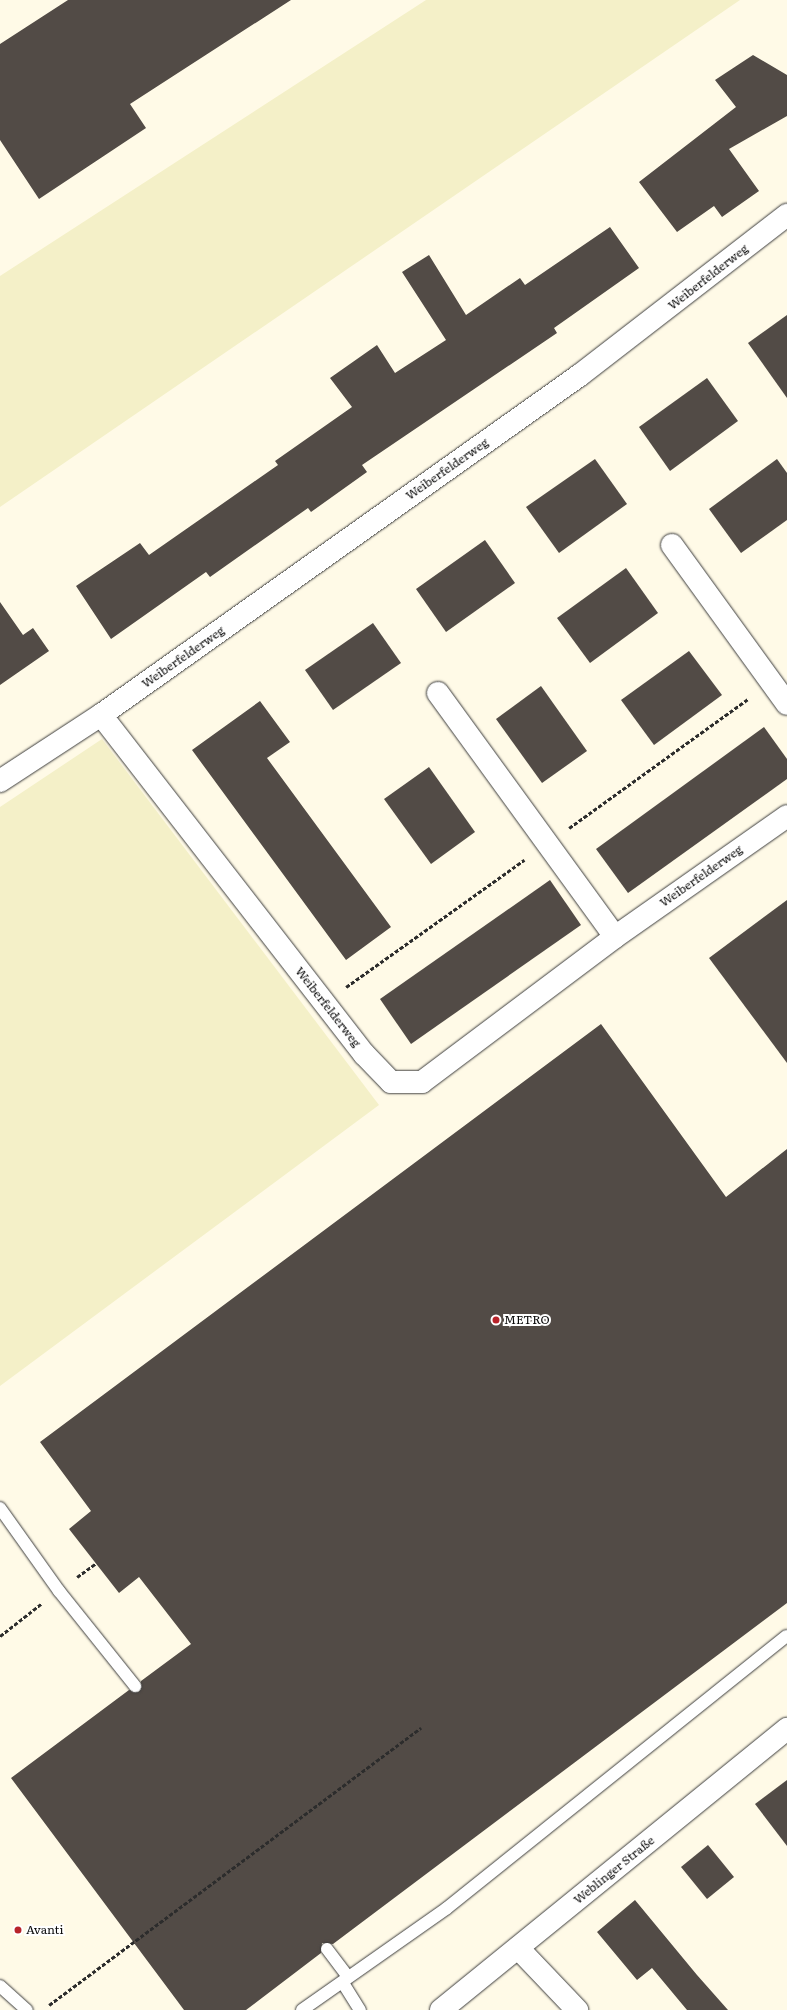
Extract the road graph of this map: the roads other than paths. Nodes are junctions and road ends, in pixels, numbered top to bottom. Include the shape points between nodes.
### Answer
1 (787, 215) edge
2 (672, 545) dead end
3 (438, 693) dead end
4 (787, 704) edge
5 (100, 715) junction
6 (0, 781) edge
7 (787, 816) edge
8 (615, 937) junction
9 (0, 1508) edge
10 (787, 1636) edge
11 (135, 1686) dead end
12 (787, 1729) edge
13 (518, 1948) junction
14 (327, 1949) dead end
15 (345, 1980) junction
16 (0, 1986) edge
17 (27, 2010) edge
18 (302, 2010) edge
19 (360, 2010) edge
20 (441, 2010) edge
21 (577, 2010) edge

1 - 5 street, Weiberfelderweg via 580,375
2 - 4 street
3 - 8 street
5 - 6 street, Weiberfelderweg
5 - 8 street, Weiberfelderweg via 364,1054 392,1082 422,1082
7 - 8 street, Weiberfelderweg
9 - 11 lane via 59,1591
10 - 15 lane via 446,1908
12 - 13 street, Weblinger Straße
13 - 20 street, Weblinger Straße
13 - 21 street
14 - 15 lane
15 - 18 lane
15 - 19 lane
16 - 17 lane

